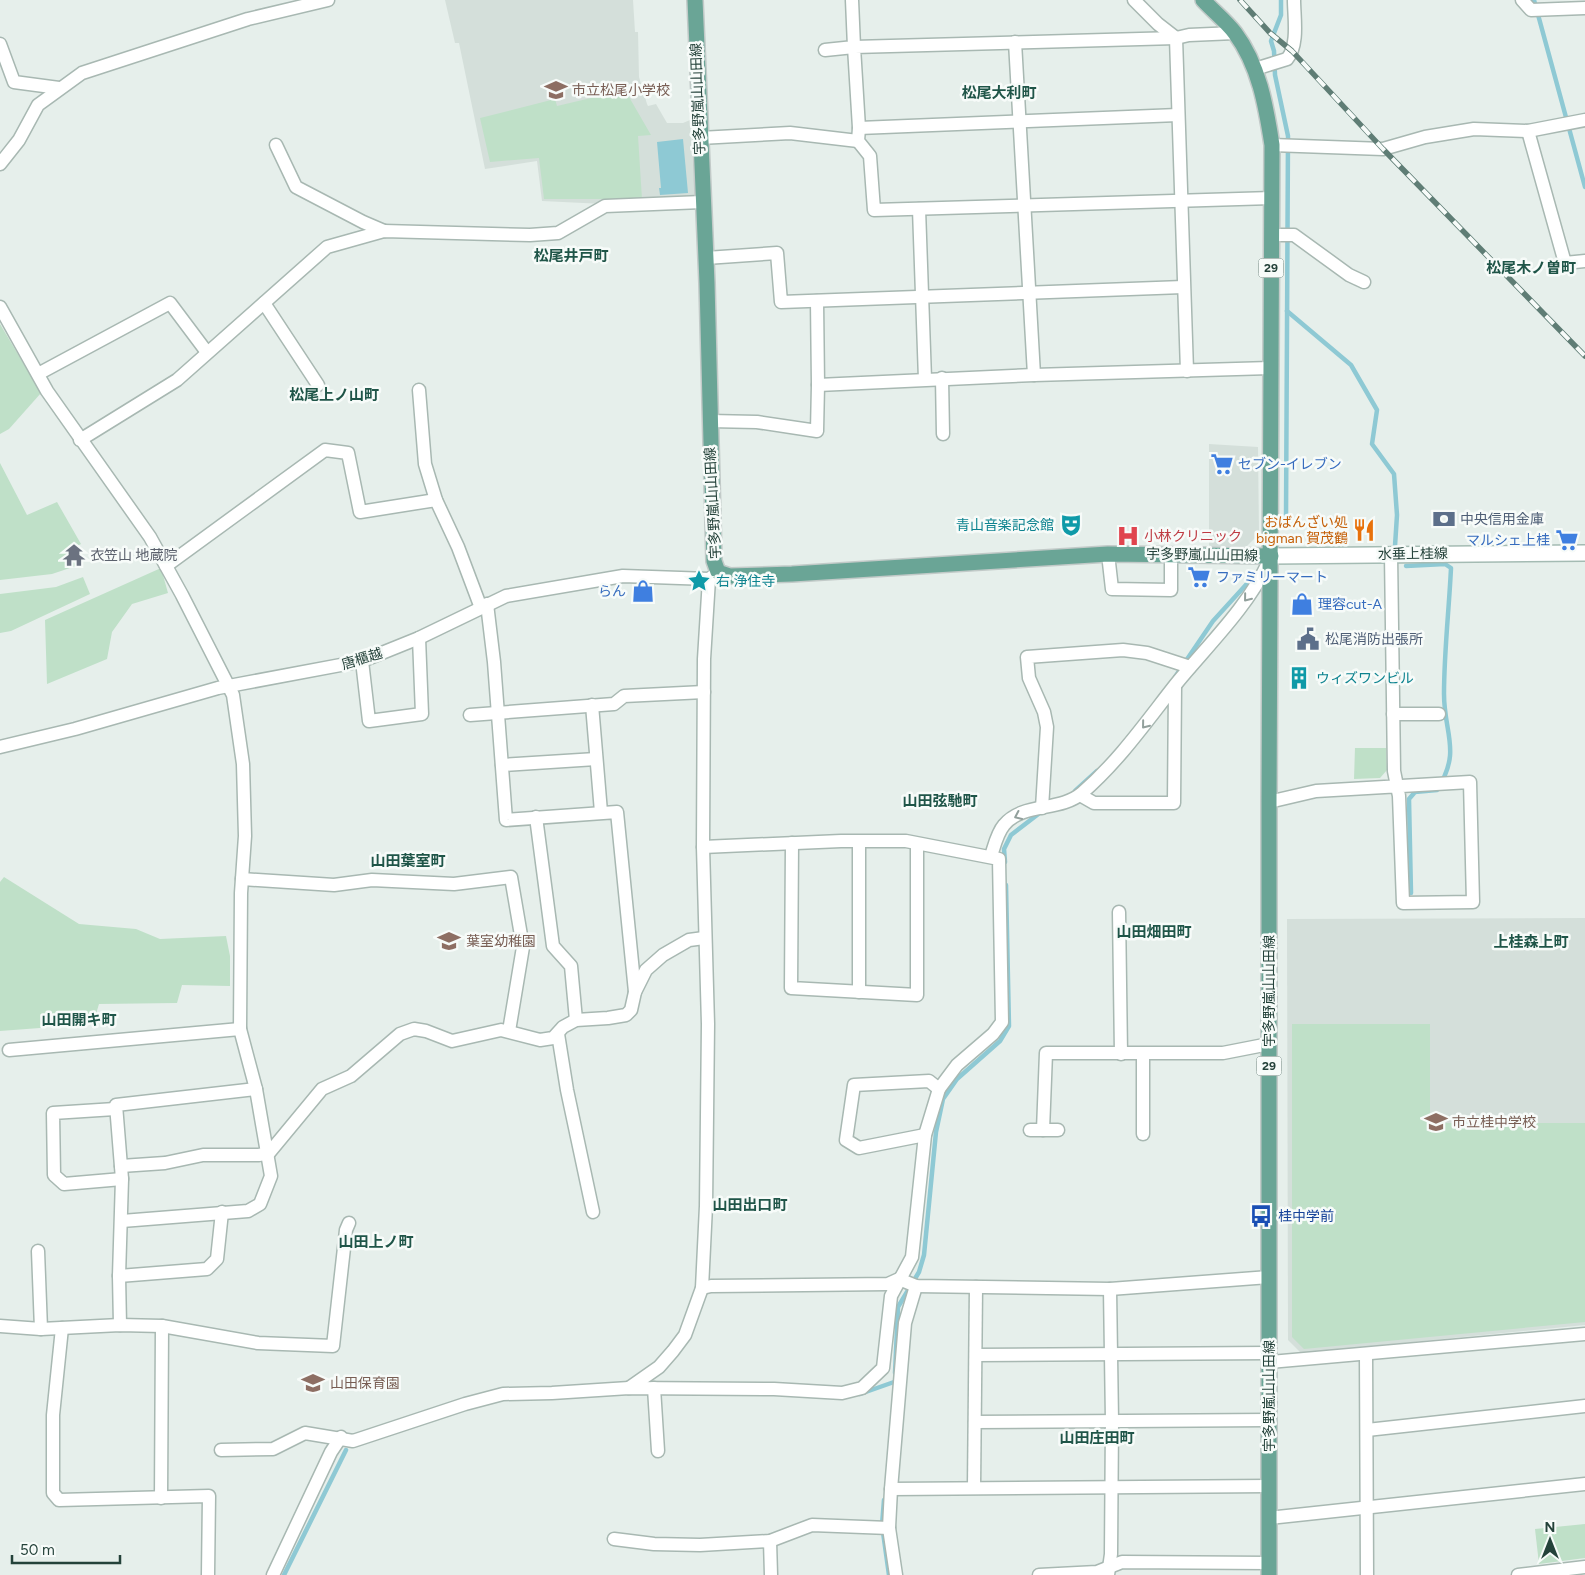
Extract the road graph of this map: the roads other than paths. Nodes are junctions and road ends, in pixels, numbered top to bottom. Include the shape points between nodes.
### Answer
1 (328, 0) edge
2 (695, 0) edge
3 (852, 0) edge
4 (1134, 0) edge
5 (1203, 0) edge
6 (1294, 0) edge
7 (1522, 0) edge
8 (1581, 5) edge
9 (1235, 33) junction
10 (1176, 38) junction
11 (1015, 42) junction
12 (0, 44) edge
13 (854, 48) junction
14 (826, 50) dead end
15 (1255, 69) junction
16 (59, 88) junction
17 (1178, 115) junction
18 (1585, 120) edge
19 (1019, 121) junction
20 (1528, 131) junction
21 (859, 134) junction
22 (700, 138) junction
23 (276, 145) dead end
24 (1282, 145) junction
25 (0, 164) edge
26 (1272, 198) junction
27 (1181, 200) junction
28 (702, 202) junction
29 (1024, 204) junction
30 (919, 209) junction
31 (384, 231) junction
32 (1272, 235) junction
33 (706, 258) junction
34 (1585, 261) edge
35 (1364, 282) dead end
36 (1183, 287) junction
37 (1029, 292) junction
38 (922, 296) junction
39 (817, 301) junction
40 (264, 303) junction
41 (0, 306) edge
42 (206, 351) junction
43 (1270, 368) junction
44 (1187, 371) junction
45 (38, 374) junction
46 (1034, 375) junction
47 (942, 378) junction
48 (925, 379) junction
49 (318, 385) dead end
50 (818, 385) junction
51 (419, 390) dead end
52 (710, 421) junction
53 (943, 434) dead end
54 (80, 440) junction
55 (436, 500) junction
56 (1585, 553) edge
57 (1108, 554) junction
58 (1171, 554) junction
59 (1391, 554) junction
60 (1271, 556) junction
61 (166, 566) junction
62 (714, 576) junction
63 (484, 606) junction
64 (419, 638) junction
65 (362, 661) junction
66 (1190, 667) junction
67 (1175, 686) junction
68 (228, 688) junction
69 (704, 692) junction
70 (592, 705) junction
71 (498, 714) junction
72 (1393, 714) junction
73 (1439, 714) dead end
74 (470, 716) dead end
75 (0, 747) edge
76 (596, 759) junction
77 (502, 765) junction
78 (1396, 785) junction
79 (1080, 795) junction
80 (1269, 802) junction
81 (1042, 808) junction
82 (601, 812) junction
83 (536, 817) junction
84 (858, 842) junction
85 (792, 843) junction
86 (917, 844) junction
87 (703, 847) junction
88 (991, 856) junction
89 (242, 879) junction
90 (1119, 912) dead end
91 (704, 938) junction
92 (635, 992) junction
93 (858, 992) junction
94 (576, 1020) junction
95 (240, 1029) junction
96 (509, 1032) junction
97 (558, 1034) junction
98 (1269, 1044) junction
99 (9, 1050) dead end
100 (1121, 1054) junction
101 (1143, 1054) junction
102 (256, 1089) junction
103 (939, 1089) junction
104 (115, 1109) junction
105 (1030, 1130) dead end
106 (1043, 1130) junction
107 (1058, 1130) dead end
108 (1143, 1134) dead end
109 (925, 1135) junction
110 (269, 1153) junction
111 (121, 1166) junction
112 (122, 1179) junction
113 (222, 1212) junction
114 (592, 1212) dead end
115 (122, 1221) junction
116 (349, 1223) dead end
117 (38, 1251) dead end
118 (119, 1276) junction
119 (1269, 1277) junction
120 (899, 1279) junction
121 (916, 1286) junction
122 (976, 1287) junction
123 (702, 1288) junction
124 (1110, 1289) junction
125 (120, 1325) junction
126 (0, 1326) edge
127 (162, 1326) junction
128 (62, 1328) junction
129 (41, 1329) junction
130 (1585, 1334) edge
131 (1111, 1354) junction
132 (1366, 1354) junction
133 (976, 1355) junction
134 (1269, 1358) junction
135 (629, 1388) junction
136 (654, 1388) junction
137 (1585, 1406) edge
138 (1269, 1420) junction
139 (1112, 1421) junction
140 (975, 1422) junction
141 (1367, 1430) junction
142 (341, 1437) junction
143 (221, 1450) dead end
144 (658, 1451) dead end
145 (1585, 1484) edge
146 (1111, 1486) junction
147 (1270, 1486) junction
148 (974, 1487) junction
149 (891, 1489) junction
150 (161, 1498) junction
151 (1367, 1508) junction
152 (1270, 1518) junction
153 (889, 1528) junction
154 (614, 1539) dead end
155 (770, 1541) junction
156 (1585, 1568) edge
157 (1270, 1569) edge
158 (1109, 1572) edge
159 (1555, 1573) edge
160 (208, 1575) edge
161 (273, 1575) edge
162 (771, 1575) edge
163 (896, 1575) edge
164 (1039, 1575) edge
165 (1368, 1575) edge
166 (1518, 1575) edge

1 - 16 street via 248,18 122,59 82,73
2 - 22 main road, 宇多野嵐山山田線
3 - 13 street
4 - 10 street
5 - 9 main road, 宇多野嵐山山田線 / 29
6 - 15 street via 1290,56
7 - 8 street via 1531,10
9 - 10 street
9 - 15 main road, 宇多野嵐山山田線 / 29
10 - 11 street
10 - 17 street
11 - 13 street
11 - 19 street
12 - 16 street via 14,82
13 - 14 street
13 - 21 street
15 - 24 main road, 宇多野嵐山山田線 / 29 via 1266,110
16 - 25 street via 38,105 19,140
17 - 19 street
17 - 27 street
18 - 20 street
19 - 21 street
19 - 29 street
20 - 24 street via 1474,129 1425,137 1383,149
20 - 34 street via 1565,263
21 - 22 street
21 - 30 street via 870,156 874,210
22 - 28 main road, 宇多野嵐山山田線
23 - 31 street via 296,187
24 - 26 main road, 宇多野嵐山山田線 / 29
26 - 27 street
26 - 32 main road, 宇多野嵐山山田線 / 29
27 - 29 street
27 - 36 street
28 - 31 street via 605,206 558,233
28 - 33 main road, 宇多野嵐山山田線
29 - 30 street
29 - 37 street
30 - 38 street
31 - 40 street via 327,247
32 - 35 street via 1294,235 1349,276
32 - 43 main road, 宇多野嵐山山田線 / 29
33 - 39 street via 777,253 781,302
33 - 52 main road, 宇多野嵐山山田線
36 - 37 street
36 - 44 street
37 - 38 street
37 - 46 street
38 - 39 street
38 - 48 street
39 - 50 street
40 - 42 street
40 - 49 street
41 - 45 street
42 - 45 street via 170,303
42 - 54 street via 176,380
43 - 44 street
43 - 60 main road, 宇多野嵐山山田線 / 29
44 - 46 street
45 - 54 street
46 - 47 street
47 - 48 street
47 - 53 street
48 - 50 street
50 - 52 street via 818,430 758,422
51 - 55 street via 425,464
52 - 62 main road, 宇多野嵐山山田線
54 - 61 street via 150,537
55 - 61 street via 360,512 348,453 325,450
55 - 63 street
56 - 59 main road, 水垂上桂線
57 - 58 main road, 宇多野嵐山山田線
57 - 58 street via 1112,589 1171,590
57 - 62 main road, 宇多野嵐山山田線
58 - 60 main road, 宇多野嵐山山田線
59 - 60 main road, 水垂上桂線
59 - 72 street
60 -> 66 street via 1259,583
60 - 80 main road, 宇多野嵐山山田線 / 29
61 - 68 street
62 - 63 street, 唐櫃越 via 623,576 530,590
62 - 69 street
63 - 64 street, 唐櫃越
63 - 71 street
64 - 65 street, 唐櫃越
64 - 65 street via 422,714 369,721
65 - 68 street, 唐櫃越
66 - 67 street
66 - 81 street via 1147,653 1123,650 1027,656 1029,678 1047,727
67 -> 79 street via 1101,776
67 - 79 street via 1174,803 1094,803
68 - 75 street, 唐櫃越 via 218,688 75,730
68 - 89 street via 233,696 243,764 245,836
69 - 70 street via 624,696 614,704
69 - 87 street
70 - 71 street
70 - 76 street
71 - 74 street
71 - 77 street
72 - 73 street
72 - 78 street
76 - 77 street
76 - 82 street
77 - 83 street via 506,820
78 - 78 street via 1470,782 1473,902 1403,902
78 - 80 street via 1316,791
79 - 81 street via 1066,803
80 - 98 main road, 宇多野嵐山山田線 / 29
81 -> 88 street via 1016,814 1002,826
82 - 83 street
82 - 92 street via 617,812
83 - 94 street via 553,946 571,966
84 - 85 street
84 - 86 street via 906,841
84 - 93 street
85 - 87 street
85 - 93 street via 791,988
86 - 88 street
86 - 93 street via 916,995
87 - 91 street
88 - 103 street via 999,859 1002,1022 957,1065
89 - 95 street
89 - 96 street via 334,885 372,880 454,884 511,877 523,947
90 - 100 street
91 - 92 street via 689,940 663,955 646,970
91 - 123 street via 708,1024
92 - 94 street via 631,1010 626,1015
94 - 97 street
95 - 99 street
95 - 102 street
96 - 97 street via 540,1040
96 - 110 street via 500,1030 452,1041 426,1030 414,1029 400,1034 351,1076 322,1089
97 - 114 street
98 - 101 street via 1223,1053
98 - 119 main road, 宇多野嵐山山田線 / 29
100 - 101 street
100 - 106 street via 1046,1053
101 - 108 street
102 - 104 street via 116,1105
102 - 110 street
103 - 109 street
103 - 109 street via 929,1081 854,1085 846,1140 859,1148
104 - 111 street
104 - 112 street via 53,1113 54,1175 64,1184
105 - 106 street
106 - 107 street
109 - 120 street via 912,1257
110 - 111 street via 259,1156 203,1156
110 - 113 street via 271,1176 260,1204 248,1210
111 - 112 street
112 - 115 street
113 - 115 street
113 - 118 street via 217,1259 207,1269
115 - 118 street
116 - 127 street via 333,1346 258,1342
117 - 129 street
118 - 125 street
119 - 124 street
119 - 134 main road, 宇多野嵐山山田線 / 29
120 - 121 street
120 - 123 street via 888,1284
120 - 136 street via 891,1296 883,1368 862,1388 842,1393
121 - 122 street
121 - 149 street via 905,1323
122 - 124 street
122 - 133 street
123 - 135 street via 685,1335 674,1351 659,1368
124 - 131 street
125 - 127 street
125 - 128 street
126 - 129 street
127 - 150 street
128 - 129 street
128 - 150 street via 53,1415 53,1493 59,1500
130 - 132 street
131 - 133 street
131 - 134 street
131 - 139 street
132 - 134 street
132 - 141 street
133 - 140 street
134 - 138 main road, 宇多野嵐山山田線 / 29
135 - 136 street
135 - 142 street via 504,1394 353,1441
136 - 144 street
137 - 141 street
138 - 139 street
138 - 147 main road, 宇多野嵐山山田線 / 29
139 - 140 street
139 - 146 street
140 - 148 street
141 - 151 street
142 - 143 street via 305,1433 274,1449
142 - 161 street via 330,1452
145 - 151 street
146 - 147 street
146 - 148 street
146 - 158 street
147 - 152 main road, 宇多野嵐山山田線 / 29
148 - 149 street
149 - 153 street
150 - 160 street via 209,1496
151 - 152 street
151 - 165 street
152 - 157 main road, 宇多野嵐山山田線 / 29
153 - 155 street via 812,1525
153 - 163 street
154 - 155 street via 654,1544
155 - 162 street
156 - 159 street
157 - 158 street via 1122,1562
158 - 164 street
159 - 166 street

